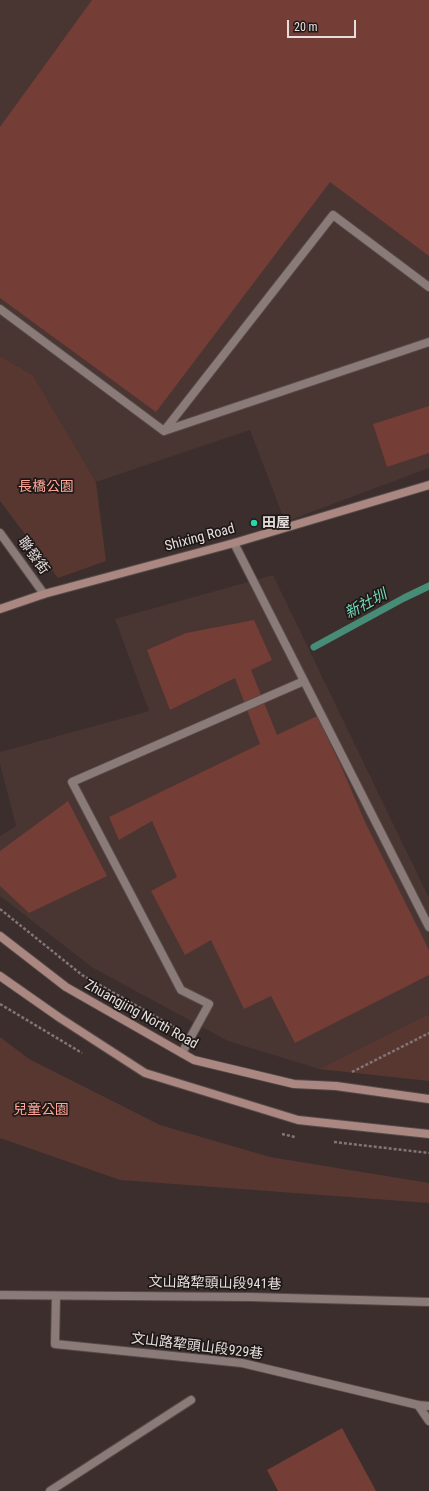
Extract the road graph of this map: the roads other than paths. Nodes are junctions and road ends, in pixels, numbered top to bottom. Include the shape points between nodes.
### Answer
1 (429, 287) edge
2 (0, 310) edge
3 (429, 342) edge
4 (164, 431) junction
5 (429, 485) edge
6 (0, 533) edge
7 (234, 543) junction
8 (44, 594) junction
9 (0, 609) edge
10 (304, 681) junction
11 (429, 926) edge
12 (0, 936) edge
13 (0, 976) edge
14 (182, 1053) junction
15 (429, 1099) edge
16 (429, 1134) edge
17 (0, 1295) edge
18 (56, 1296) junction
19 (429, 1302) edge
20 (191, 1400) dead end
21 (418, 1406) junction
22 (429, 1406) edge
23 (429, 1421) edge
24 (50, 1491) edge

1 - 4 street via 333,215
2 - 4 street
3 - 4 street
5 - 7 street, Shixing Road
6 - 8 street, 聯發街
7 - 8 street, Shixing Road
7 - 10 street
8 - 9 street, Shixing Road
10 - 11 street
10 - 14 street via 72,782 181,990 209,1004
12 - 14 street, Zhuangjing North Road via 66,987
13 - 16 street via 145,1073 298,1120
14 - 15 street, Zhuangjing North Road via 194,1060 294,1084 336,1086
17 - 18 street, 文山路犂頭山段941巷
18 - 19 street, 文山路犂頭山段941巷 via 251,1297
18 - 21 street, 文山路犂頭山段929巷 via 55,1344 242,1363
20 - 24 street
21 - 22 street, 文山路犂頭山段929巷
21 - 23 street

